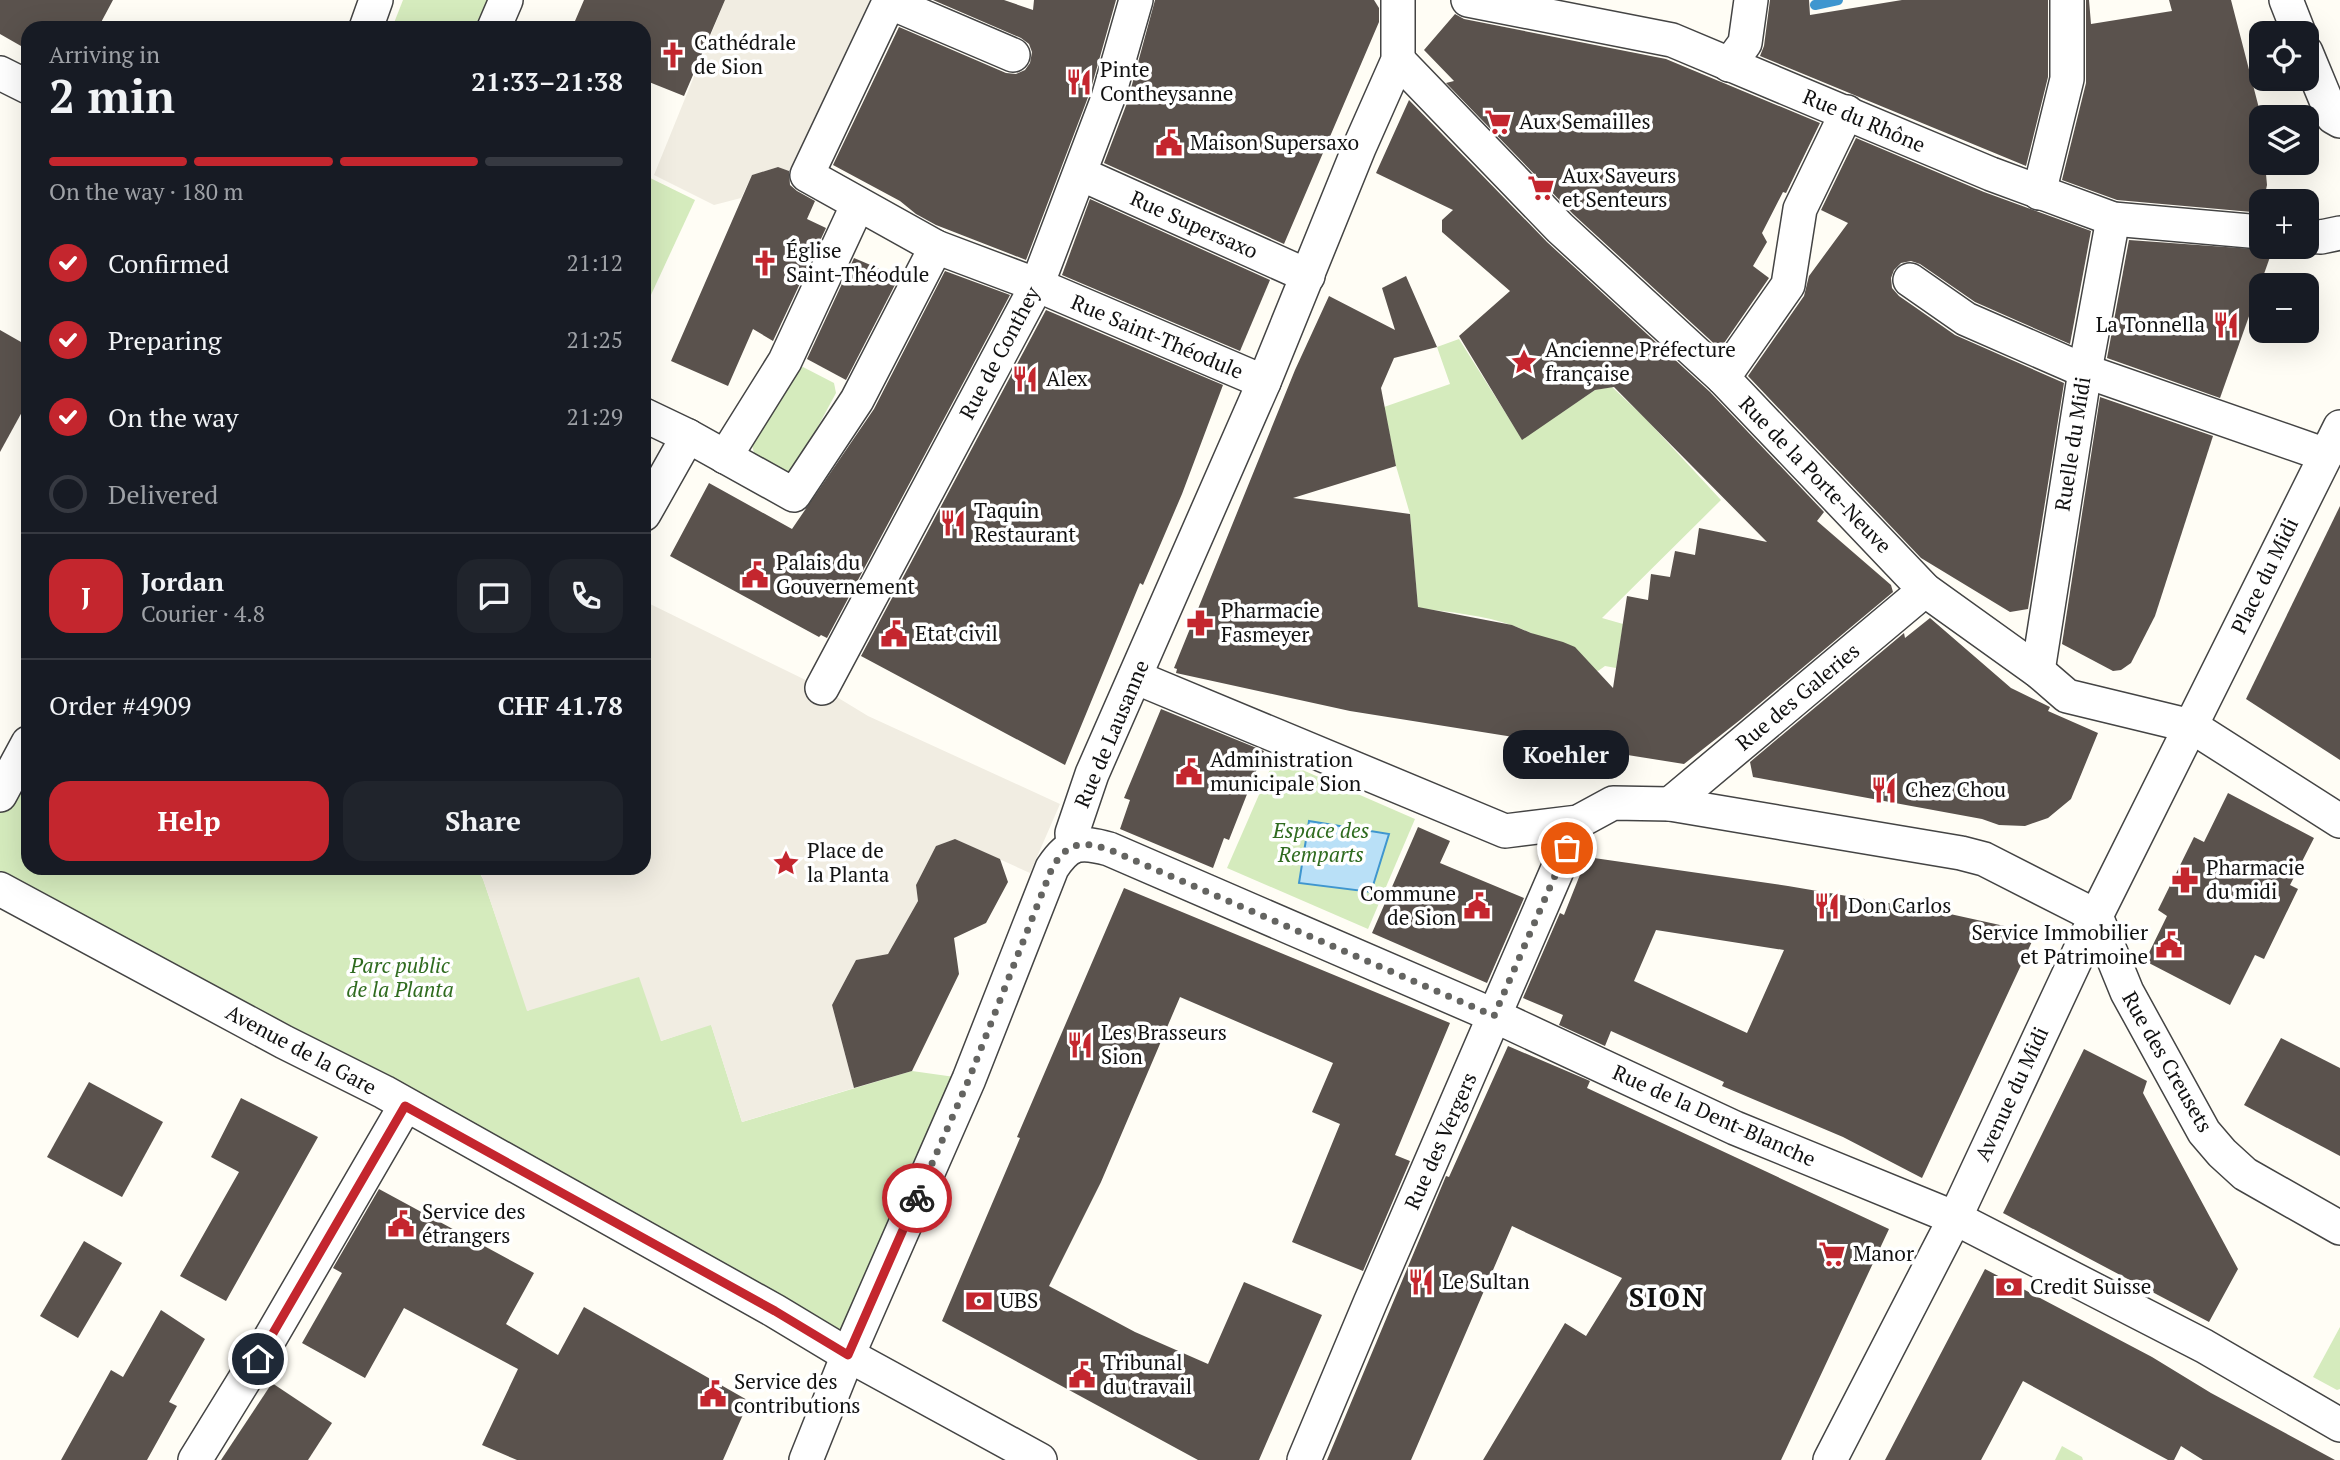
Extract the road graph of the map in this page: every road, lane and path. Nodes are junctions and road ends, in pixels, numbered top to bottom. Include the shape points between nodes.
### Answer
1 (376, 0) edge
2 (506, 0) edge
3 (1136, 0) edge
4 (1398, 0) edge
5 (1468, 0) edge
6 (1751, 0) edge
7 (2067, 0) edge
8 (2286, 0) edge
9 (879, 3) edge
10 (368, 21) edge
11 (497, 21) edge
12 (2294, 21) edge
13 (1013, 55) dead end
14 (1398, 60) junction
15 (1729, 65) junction
16 (0, 73) edge
17 (2319, 83) edge
18 (21, 84) edge
19 (1847, 112) junction
20 (2340, 121) edge
21 (1081, 174) junction
22 (2039, 193) junction
23 (859, 204) junction
24 (2113, 219) junction
25 (2249, 231) edge
26 (2340, 233) edge
27 (2319, 237) edge
28 (936, 247) junction
29 (1308, 276) junction
30 (1910, 280) dead end
31 (1037, 285) junction
32 (2085, 371) junction
33 (1723, 379) junction
34 (1264, 382) junction
35 (651, 418) edge
36 (688, 436) junction
37 (2333, 441) edge
38 (725, 457) junction
39 (651, 502) edge
40 (1925, 590) junction
41 (2038, 671) junction
42 (1135, 677) junction
43 (822, 688) dead end
44 (2191, 726) junction
45 (21, 756) edge
46 (0, 795) edge
47 (1670, 804) junction
48 (2340, 821) edge
49 (1578, 822) junction
50 (1069, 824) junction
51 (0, 889) edge
52 (2093, 922) junction
53 (1494, 1016) junction
54 (405, 1106) junction
55 (1955, 1219) junction
56 (2340, 1227) edge
57 (848, 1355) junction
58 (2340, 1425) edge
59 (195, 1460) edge
60 (806, 1460) edge
61 (1040, 1460) edge
62 (1304, 1460) edge
63 (1830, 1460) edge

1 - 10 street
2 - 11 street
3 - 21 street, Rue de Conthey
4 - 14 street, Rue de Lausanne
5 - 15 street, Rue du Rhône via 1672,40
6 - 15 street via 1745,43
7 - 22 street via 2067,79
8 - 12 street
9 - 13 street
9 - 23 street, Rue Saint-Théodule via 807,175
14 - 29 street, Rue de Lausanne
14 - 33 street, Rue de la Porte-Neuve via 1560,228
15 - 19 street, Rue du Rhône
16 - 18 street
17 - 20 street via 2333,117
19 - 22 street, Rue du Rhône
19 - 33 street via 1800,209 1788,285
21 - 29 street, Rue Supersaxo
21 - 31 street, Rue de Conthey
22 - 24 street, Rue du Rhône
23 - 28 street, Rue Saint-Théodule
23 - 38 street via 785,361
24 - 25 street, Rue du Rhône
24 - 32 street, Ruelle du Midi
26 - 27 street
28 - 31 street, Rue Saint-Théodule
28 - 38 street via 857,400 794,495
29 - 34 street, Rue de Lausanne
30 - 32 street via 1966,319
31 - 34 street, Rue Saint-Théodule
31 - 43 street, Rue de Conthey
32 - 37 street
32 - 41 street, Ruelle du Midi
33 - 40 street, Rue de la Porte-Neuve
34 - 42 street, Rue de Lausanne
35 - 36 street
36 - 38 street
36 - 39 street
37 - 44 street, Place du Midi
40 - 41 street, Rue de la Porte-Neuve
40 - 47 street, Rue des Galeries
41 - 44 street, Rue de la Porte-Neuve via 2067,696
42 - 49 street via 1505,831
42 - 50 street, Rue de Lausanne
44 - 48 street, Rue de la Porte-Neuve
44 - 52 street, Avenue du Midi
45 - 46 street
47 - 49 street via 1613,803
47 - 52 street via 1984,859
49 - 53 street, Rue des Vergers
50 - 53 street, Rue de la Dent-Blanche via 1087,843
50 - 57 street, Rue de Lausanne via 1062,853 1052,868 969,1079
51 - 54 street, Avenue de la Gare
52 - 55 street, Avenue du Midi
52 - 56 street, Rue des Creusets via 2204,1132 2245,1174
53 - 55 street, Rue de la Dent-Blanche via 1735,1128
53 - 62 street, Rue des Vergers
54 - 57 street, Avenue de la Gare
54 - 59 street
55 - 58 street, Rue de la Dent-Blanche via 2204,1346
55 - 63 street, Avenue du Midi
57 - 60 street, Rue de Lausanne
57 - 61 street, Avenue de la Gare

